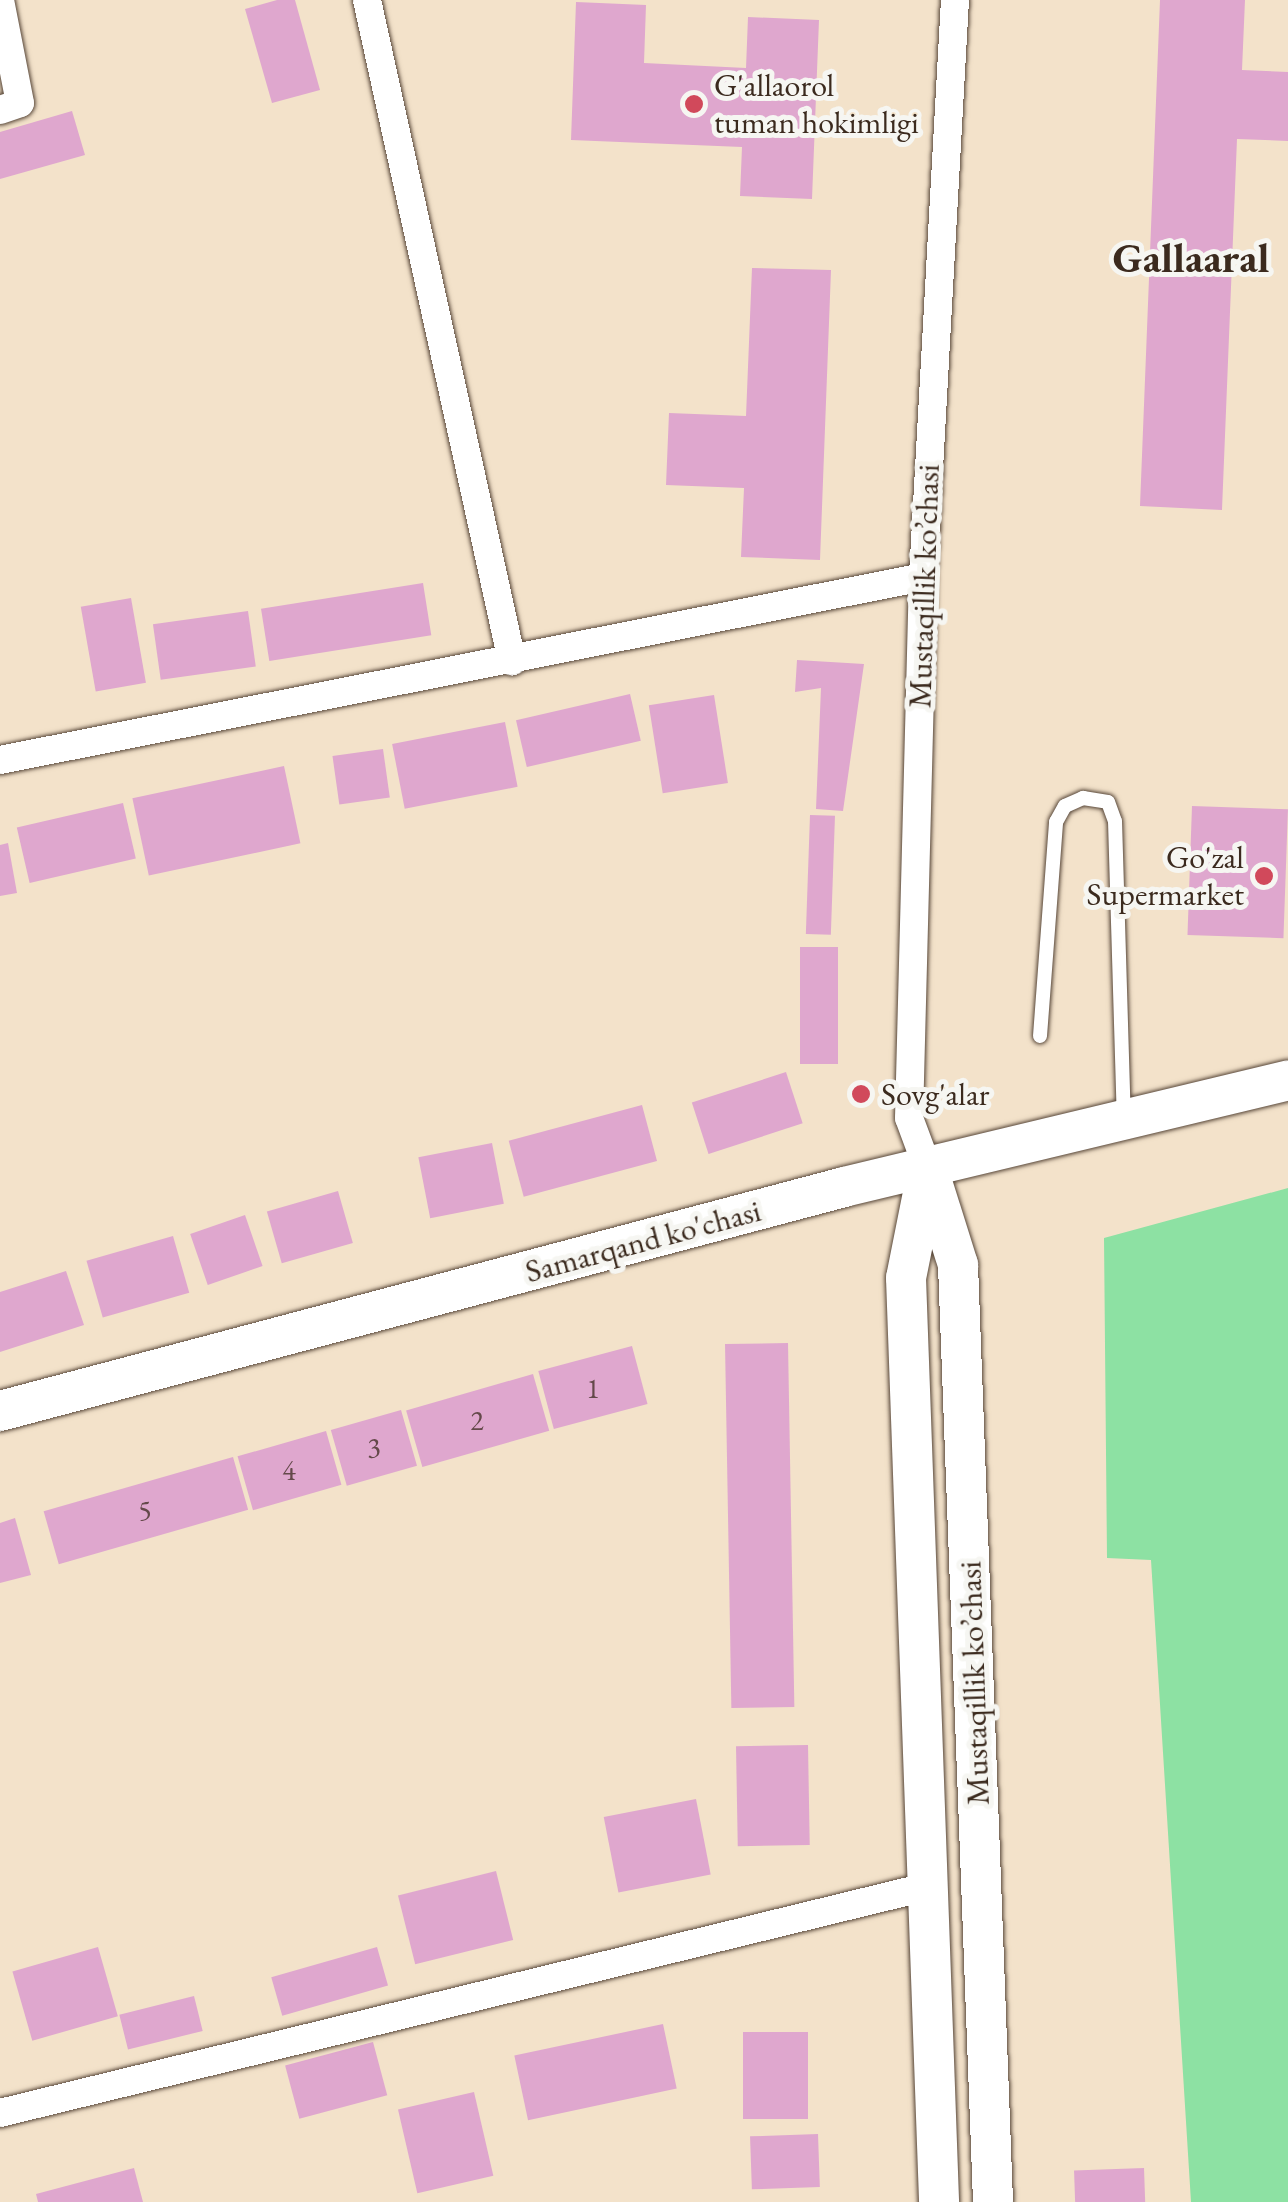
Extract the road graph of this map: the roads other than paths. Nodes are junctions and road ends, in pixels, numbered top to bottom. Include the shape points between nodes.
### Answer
1 (0, 0) edge
2 (367, 0) edge
3 (956, 0) edge
4 (0, 110) edge
5 (923, 577) junction
6 (512, 660) junction
7 (0, 760) edge
8 (1040, 1036) dead end
9 (1288, 1080) edge
10 (1124, 1124) junction
11 (928, 1169) junction
12 (0, 1411) edge
13 (926, 1887) junction
14 (0, 2114) edge
15 (940, 2202) edge
16 (993, 2202) edge

1 - 4 street via 20,103
2 - 6 street
3 - 5 street, Mustaqillik ko’chasi
5 - 6 street
5 - 11 street, Mustaqillik ko’chasi via 909,1118
6 - 7 street
8 - 10 lane via 1056,822 1065,806 1083,798 1108,802 1115,821
9 - 10 street, Samarqand ko'chasi
10 - 11 street, Samarqand ko'chasi
11 - 12 street, Samarqand ko'chasi
11 - 13 street, Mustaqillik ko’chasi via 906,1278
11 - 16 street, Mustaqillik ko’chasi via 958,1265
13 - 14 street
13 - 15 street, Mustaqillik ko’chasi

